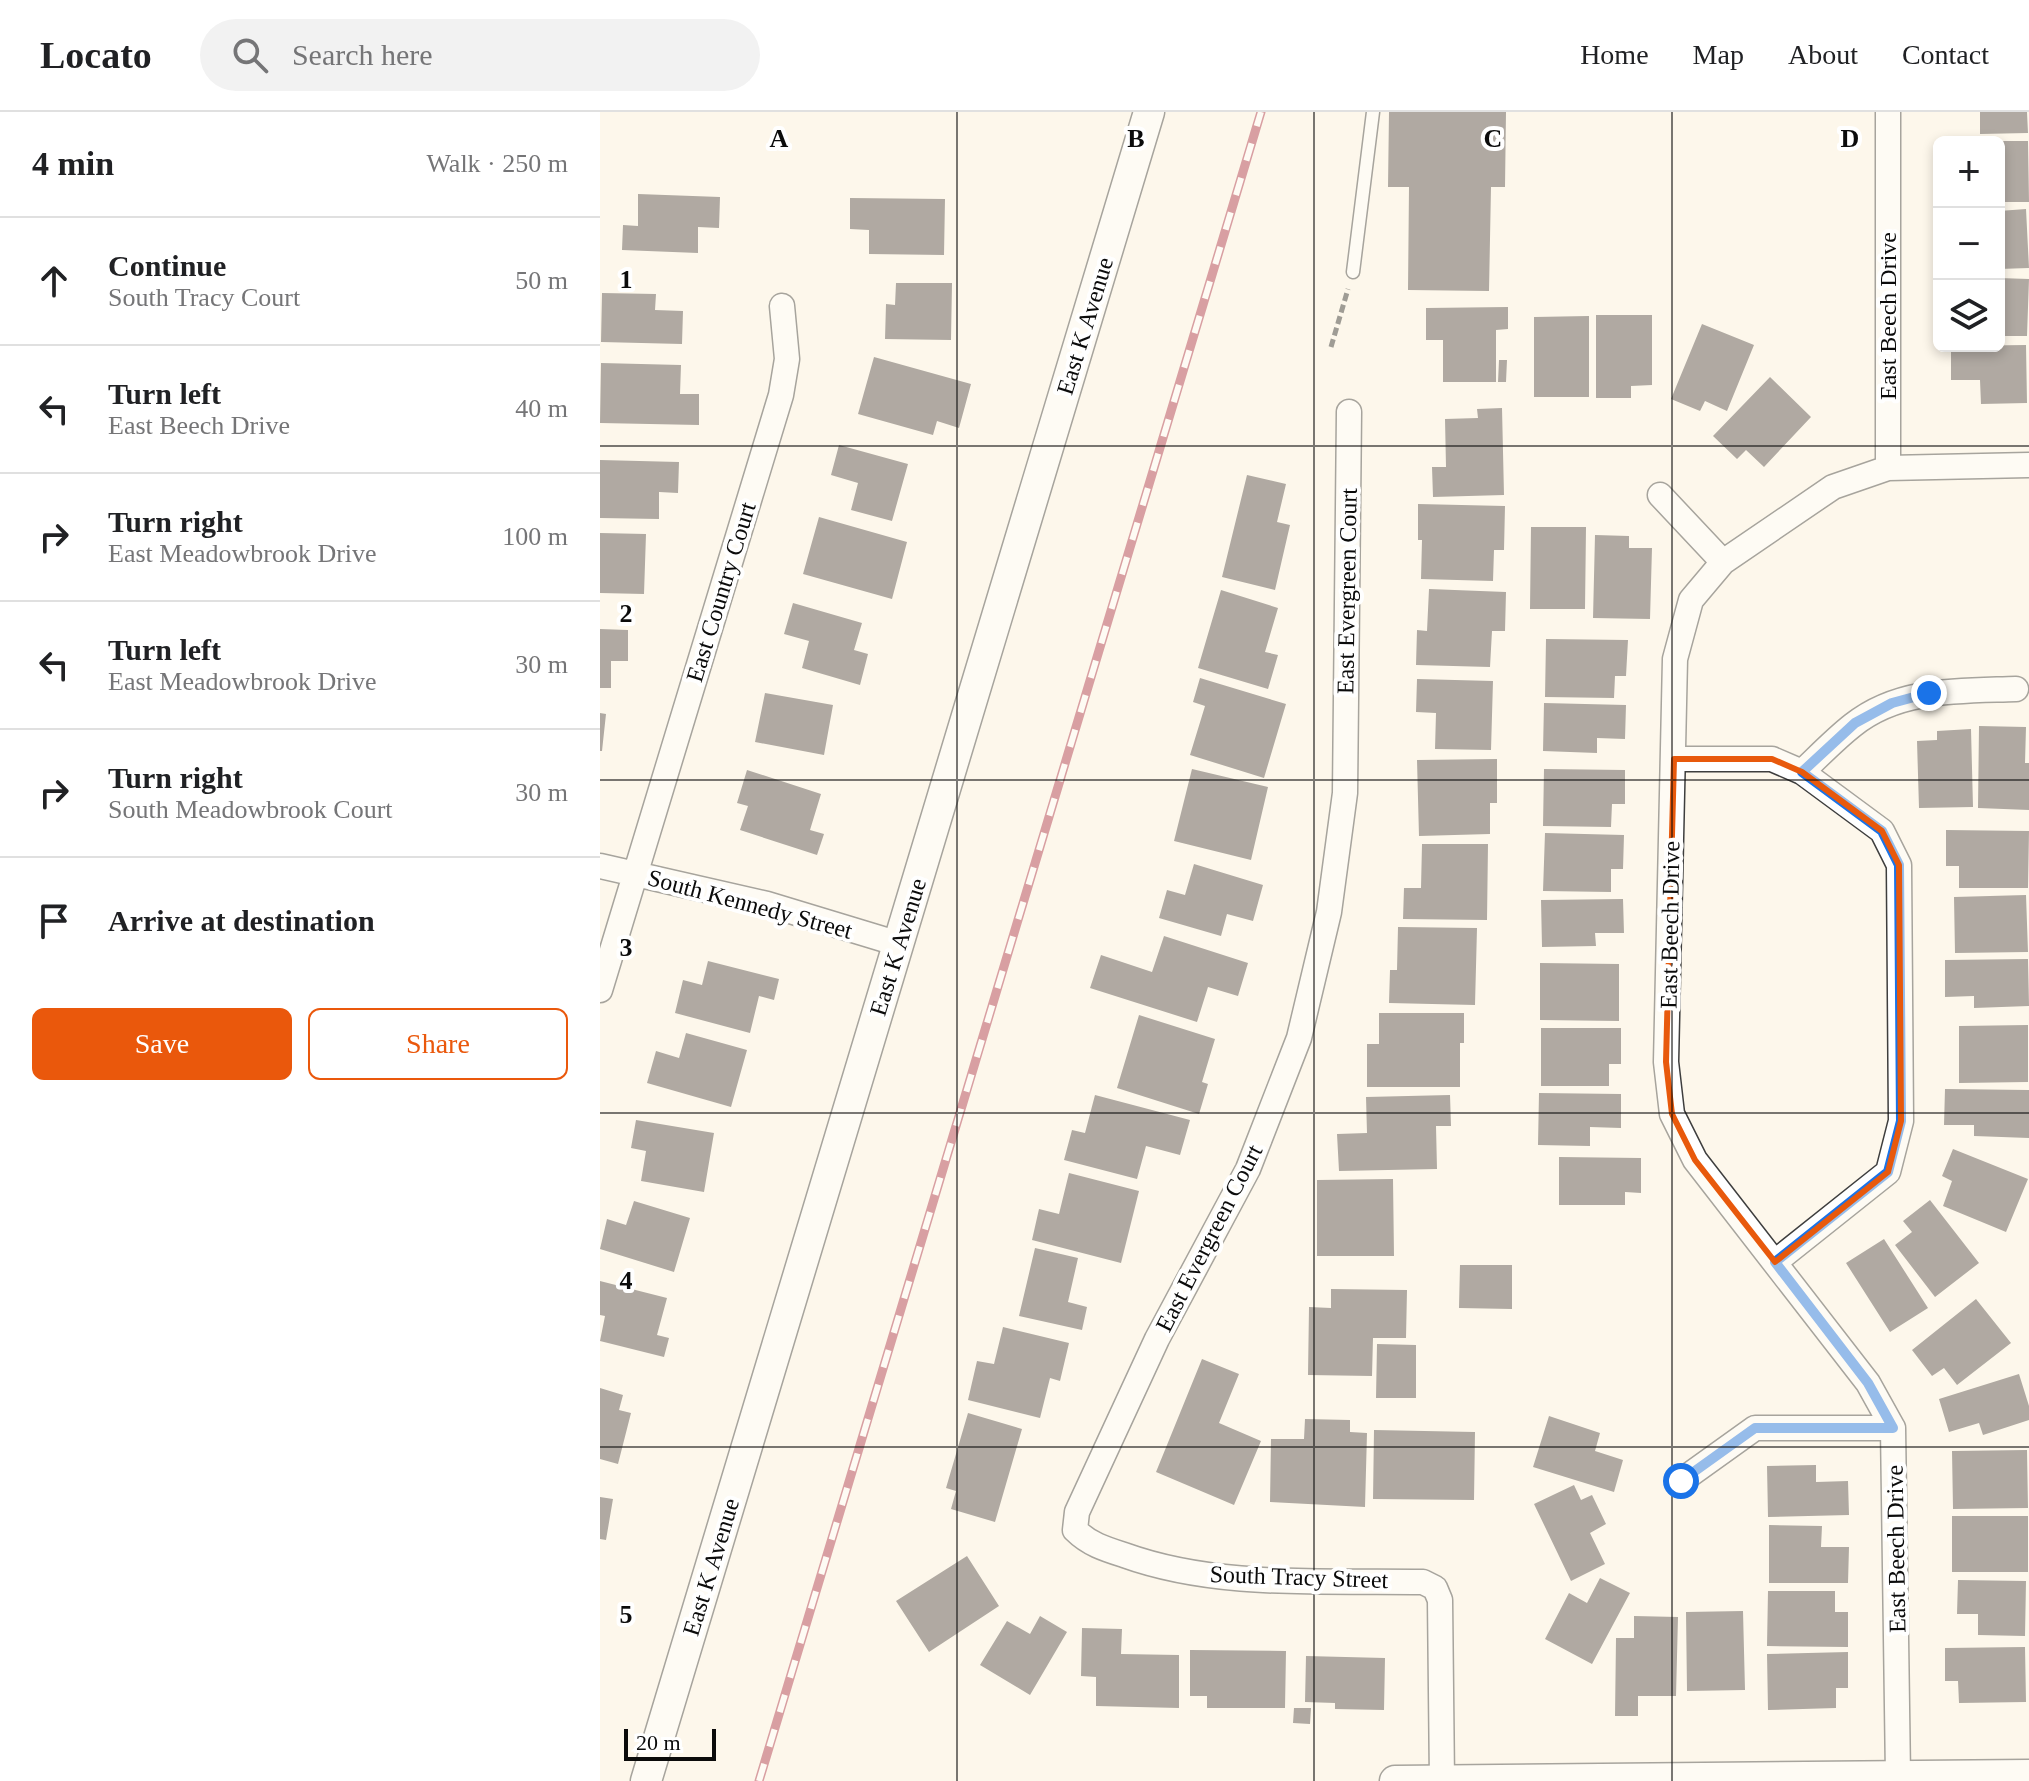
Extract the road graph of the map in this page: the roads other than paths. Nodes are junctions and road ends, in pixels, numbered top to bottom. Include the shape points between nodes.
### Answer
1 (1149, 112) edge
2 (1373, 112) edge
3 (1888, 112) edge
4 (1353, 272) road end
5 (782, 306) dead end
6 (1349, 412) dead end
7 (2029, 465) edge
8 (1888, 468) junction
9 (1660, 495) dead end
10 (1723, 562) junction
11 (2016, 689) dead end
12 (1674, 759) junction
13 (1802, 772) junction
14 (600, 866) edge
15 (635, 874) junction
16 (899, 944) junction
17 (600, 990) edge
18 (1775, 1262) junction
19 (1893, 1428) junction
20 (1681, 1481) dead end
21 (1075, 1530) joint
22 (2029, 1775) edge
23 (1898, 1776) junction
24 (1442, 1780) edge
25 (646, 1781) edge
26 (1395, 1781) edge

1 - 16 street, East K Avenue
2 - 4 lane
3 - 8 street, East Beech Drive
5 - 15 street, East Country Court via 787,359 781,395
6 - 21 street, East Evergreen Court via 1345,793 1329,912 1299,1038 1248,1169 1157,1339 1077,1512
7 - 8 street
8 - 10 street, East Beech Drive via 1833,487
9 - 10 street
10 - 12 street, East Beech Drive via 1691,600 1675,659
11 - 13 street via 1929,693 1892,703 1855,723
12 - 13 street via 1772,759
12 - 18 street, East Beech Drive via 1666,1062 1672,1114 1695,1160
13 - 18 street via 1882,831 1899,865 1901,1121 1888,1172
14 - 15 street, South Kennedy Street
15 - 16 street, South Kennedy Street via 767,904
15 - 17 street, East Country Court
16 - 25 street, East K Avenue
18 - 19 street, East Beech Drive via 1868,1383
19 - 20 street via 1755,1428
19 - 23 street, East Beech Drive
21 - 24 street, South Tracy Street via 1087,1542 1158,1568 1245,1579 1423,1582 1435,1588 1440,1600
22 - 23 street
23 - 24 street
24 - 26 street

